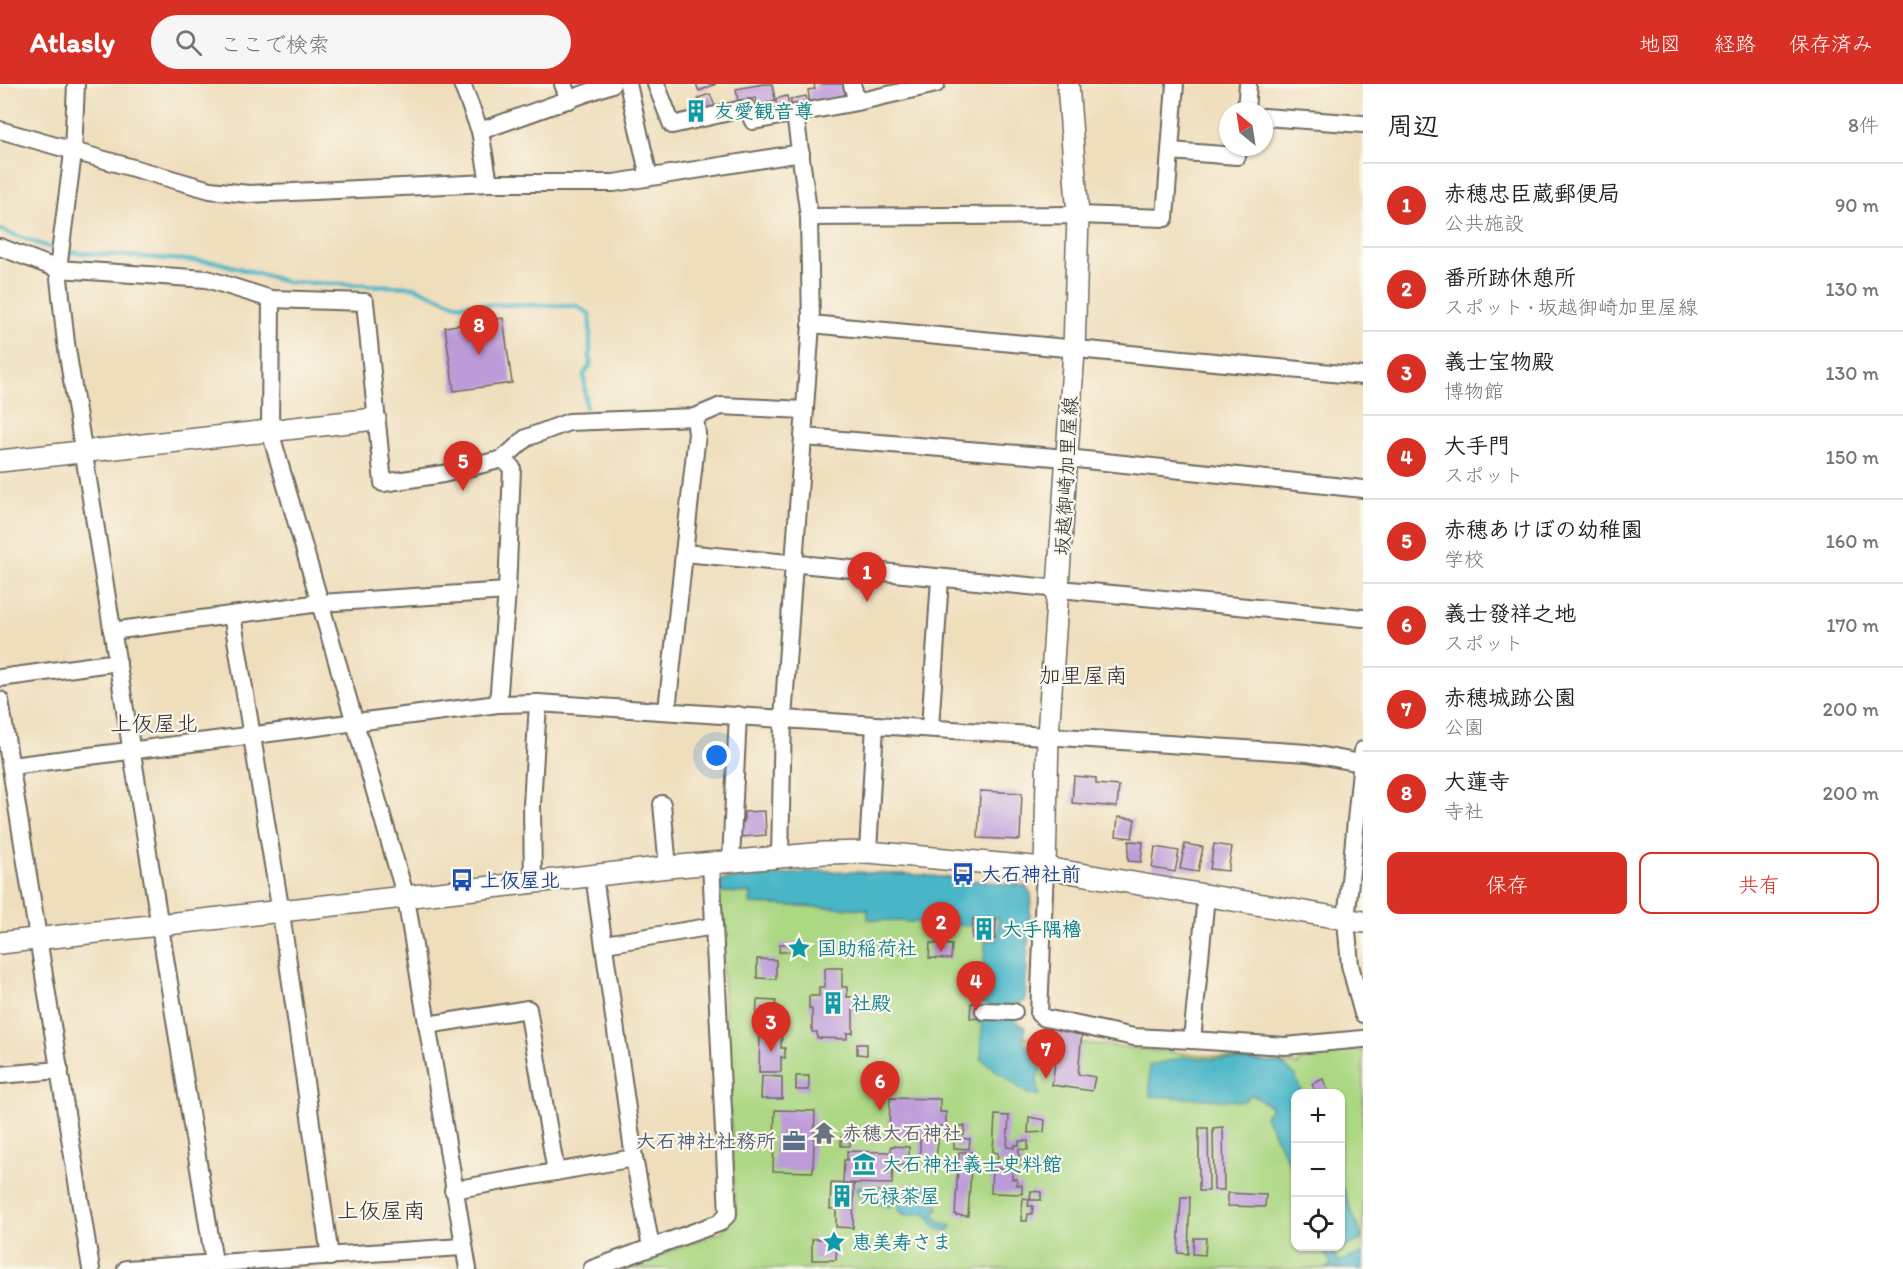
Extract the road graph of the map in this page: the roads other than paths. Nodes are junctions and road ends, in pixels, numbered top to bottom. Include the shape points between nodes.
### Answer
1 (76, 84) edge
2 (462, 84) edge
3 (612, 84) edge
4 (628, 84) edge
5 (656, 84) edge
6 (852, 84) edge
7 (936, 84) edge
8 (1068, 84) edge
9 (1174, 84) edge
10 (1248, 84) edge
11 (566, 92) edge
12 (857, 102) junction
13 (1247, 102) edge
14 (795, 114) junction
15 (1273, 118) edge
16 (1363, 124) edge
17 (0, 130) edge
18 (480, 131) junction
19 (1170, 151) junction
20 (74, 153) junction
21 (801, 153) junction
22 (1219, 155) edge
23 (649, 177) junction
24 (489, 183) junction
25 (1078, 215) junction
26 (809, 217) junction
27 (0, 247) edge
28 (58, 269) junction
29 (271, 299) junction
30 (811, 324) junction
31 (1074, 351) junction
32 (1363, 376) edge
33 (805, 410) junction
34 (695, 417) junction
35 (375, 419) junction
36 (270, 431) junction
37 (804, 437) junction
38 (86, 452) junction
39 (1067, 458) junction
40 (503, 459) junction
41 (0, 461) edge
42 (1363, 489) edge
43 (684, 553) junction
44 (795, 565) junction
45 (940, 579) junction
46 (1059, 589) junction
47 (507, 591) junction
48 (320, 603) junction
49 (232, 615) junction
50 (1363, 618) edge
51 (112, 630) junction
52 (118, 662) junction
53 (0, 678) edge
54 (0, 700) edge
55 (538, 703) junction
56 (498, 704) junction
57 (667, 710) junction
58 (738, 715) junction
59 (783, 719) junction
60 (355, 723) junction
61 (875, 725) junction
62 (930, 728) junction
63 (1048, 735) junction
64 (250, 736) junction
65 (134, 751) junction
66 (1362, 756) edge
67 (11, 766) junction
68 (662, 804) dead end
69 (868, 852) junction
70 (780, 855) junction
71 (721, 862) junction
72 (668, 867) junction
73 (1045, 868) junction
74 (594, 876) junction
75 (533, 883) junction
76 (1206, 896) junction
77 (406, 898) junction
78 (281, 913) junction
79 (1354, 921) edge
80 (160, 926) junction
81 (714, 926) junction
82 (39, 939) junction
83 (0, 943) edge
84 (605, 944) junction
85 (984, 1011) dead end
86 (1014, 1012) dead end
87 (1363, 1014) edge
88 (427, 1024) junction
89 (1363, 1039) edge
90 (1192, 1040) junction
91 (60, 1070) junction
92 (0, 1075) edge
93 (634, 1158) junction
94 (556, 1172) junction
95 (453, 1190) junction
96 (462, 1247) junction
97 (651, 1247) junction
98 (330, 1257) junction
99 (214, 1262) junction
100 (294, 1263) edge
101 (91, 1269) edge
102 (126, 1269) edge
103 (468, 1269) edge
104 (592, 1269) edge

1 - 20 street
2 - 18 street
3 - 11 street
4 - 23 street
5 - 14 street via 672,125 747,108 753,121
6 - 12 street
7 - 12 street
8 - 25 street, 坂越御崎加里屋線
9 - 19 street
10 - 13 street
11 - 18 street
12 - 14 street
14 - 21 street
15 - 16 street
17 - 20 street
18 - 24 street
19 - 22 street
19 - 25 street via 1165,218
20 - 24 street via 210,190 249,194
20 - 28 street
21 - 23 street
21 - 26 street
23 - 24 street via 614,183
25 - 26 street
25 - 31 street, 坂越御崎加里屋線
26 - 30 street
27 - 28 street
28 - 29 street via 207,279
28 - 38 street via 66,343
29 - 35 street via 365,302
29 - 36 street
30 - 31 street
30 - 33 street
31 - 32 street
31 - 39 street, 坂越御崎加里屋線
33 - 34 street via 721,406
33 - 37 street
34 - 40 street via 569,422 526,438
34 - 43 street via 698,434
35 - 36 street
35 - 40 street via 383,483
36 - 38 street
36 - 48 street
37 - 39 street
37 - 44 street
38 - 41 street
38 - 51 street
39 - 42 street
39 - 46 street, 坂越御崎加里屋線
40 - 47 street via 513,468
43 - 44 street
43 - 57 street
44 - 45 street
44 - 59 street
45 - 46 street
45 - 62 street
46 - 50 street
46 - 63 street, 坂越御崎加里屋線
47 - 48 street
47 - 56 street
48 - 49 street
48 - 60 street
49 - 51 street
49 - 64 street
51 - 52 street
52 - 53 street
52 - 65 street
54 - 67 street
55 - 56 street
55 - 57 street
55 - 75 street via 532,805
56 - 60 street
57 - 58 street
58 - 59 street
58 - 71 street
59 - 61 street
59 - 70 street
60 - 64 street
60 - 77 street
61 - 62 street
61 - 69 street
62 - 63 street
63 - 66 street
63 - 73 street, 坂越御崎加里屋線
64 - 65 street
64 - 78 street
65 - 67 street
65 - 80 street
66 - 79 street
67 - 82 street
68 - 72 street
69 - 70 street
69 - 73 street
70 - 71 street
71 - 72 street
71 - 81 street
72 - 74 street
73 - 76 street
73 - 90 street via 1039,1014 1134,1037
74 - 75 street
74 - 84 street
75 - 77 street
76 - 79 street
76 - 90 street
77 - 78 street
77 - 88 street
78 - 80 street
78 - 98 street
79 - 87 street via 1350,964
80 - 82 street
80 - 99 street
81 - 84 street
81 - 97 street via 728,1214 719,1223
82 - 83 street
82 - 91 street
84 - 93 street
85 - 86 street
88 - 94 street via 528,1010
88 - 95 street
89 - 90 street via 1285,1046
91 - 92 street
91 - 101 street
93 - 94 street
93 - 97 street
94 - 95 street
95 - 96 street
96 - 98 street
96 - 103 street
97 - 104 street
98 - 100 street
99 - 100 street
99 - 102 street

